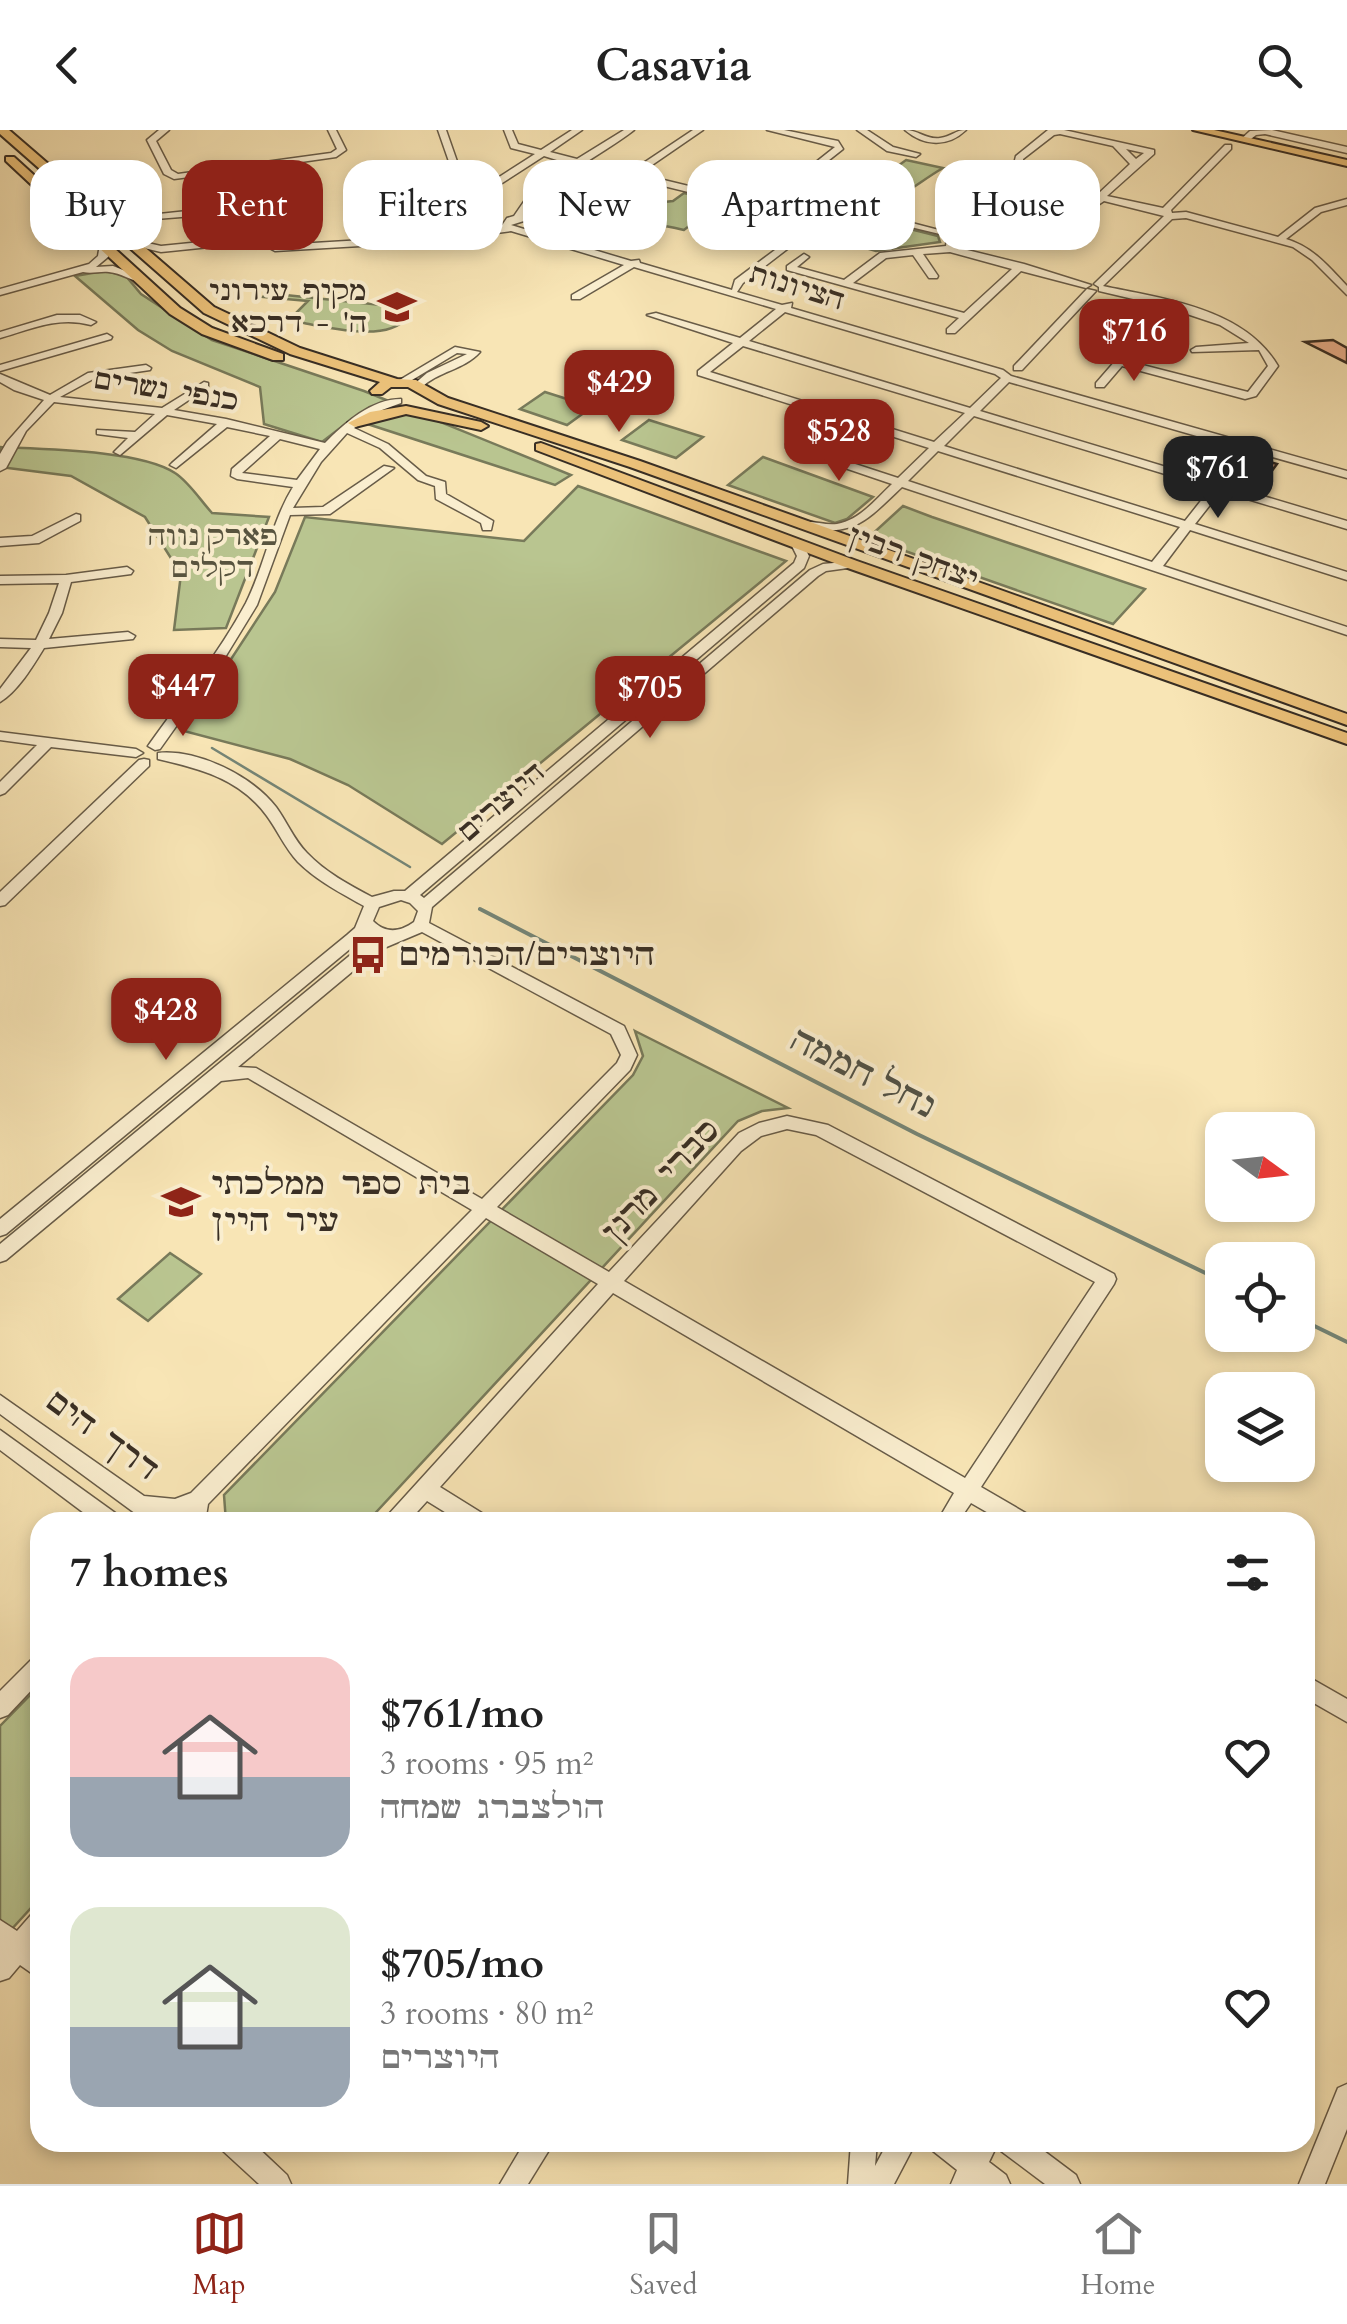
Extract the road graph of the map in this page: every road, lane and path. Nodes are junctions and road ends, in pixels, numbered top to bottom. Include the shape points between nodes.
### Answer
1 (165, 130) edge
2 (332, 130) edge
3 (442, 130) edge
4 (508, 130) edge
5 (578, 130) edge
6 (630, 130) edge
7 (642, 130) edge
8 (700, 130) edge
9 (771, 130) edge
10 (862, 130) edge
11 (910, 130) edge
12 (962, 130) edge
13 (1184, 130) edge
14 (1199, 130) edge
15 (1055, 131) edge
16 (8, 133) edge
17 (1116, 144) junction
18 (1240, 145) junction
19 (0, 150) edge
20 (1347, 150) edge
21 (541, 154) junction
22 (916, 154) dead end
23 (663, 156) junction
24 (38, 160) edge
25 (296, 160) edge
26 (452, 160) edge
27 (569, 160) edge
28 (592, 160) edge
29 (593, 160) edge
30 (657, 160) edge
31 (667, 160) edge
32 (825, 160) edge
33 (1018, 160) edge
34 (1135, 164) junction
35 (1347, 165) edge
36 (182, 176) edge
37 (30, 177) edge
38 (503, 179) edge
39 (1100, 199) joint
40 (1347, 202) edge
41 (523, 210) edge
42 (1168, 212) junction
43 (1185, 213) junction
44 (518, 218) junction
45 (523, 218) edge
46 (507, 227) junction
47 (523, 232) edge
48 (1281, 239) junction
49 (323, 242) edge
50 (935, 247) edge
51 (104, 250) edge
52 (111, 250) edge
53 (139, 250) edge
54 (183, 250) edge
55 (588, 250) edge
56 (599, 250) edge
57 (784, 250) edge
58 (972, 250) edge
59 (916, 252) junction
60 (804, 257) dead end
61 (635, 263) junction
62 (1020, 266) junction
63 (163, 273) junction
64 (58, 276) junction
65 (934, 276) dead end
66 (139, 280) junction
67 (846, 284) junction
68 (745, 287) junction
69 (1095, 287) junction
70 (0, 292) edge
71 (1347, 292) edge
72 (576, 297) dead end
73 (786, 307) junction
74 (1168, 307) junction
75 (652, 314) dead end
76 (966, 317) junction
77 (91, 322) dead end
78 (951, 331) dead end
79 (0, 335) edge
80 (107, 336) dead end
81 (741, 342) junction
82 (1258, 345) junction
83 (1196, 350) dead end
84 (446, 356) junction
85 (1122, 362) junction
86 (456, 364) junction
87 (146, 368) dead end
88 (1011, 373) junction
89 (1, 376) edge
90 (204, 385) dead end
91 (1100, 385) dead end
92 (406, 390) junction
93 (377, 392) junction
94 (54, 398) junction
95 (164, 411) junction
96 (974, 411) junction
97 (357, 421) junction
98 (226, 422) junction
99 (484, 426) junction
100 (101, 432) dead end
101 (278, 435) junction
102 (1232, 435) junction
103 (137, 436) junction
104 (790, 446) dead end
105 (939, 446) junction
106 (327, 447) junction
107 (1248, 448) junction
108 (120, 452) dead end
109 (1316, 460) junction
110 (176, 465) dead end
111 (0, 468) edge
112 (388, 468) dead end
113 (1347, 472) edge
114 (301, 484) junction
115 (902, 484) junction
116 (1219, 485) junction
117 (285, 512) junction
118 (76, 518) dead end
119 (800, 524) junction
120 (1188, 525) junction
121 (1347, 525) edge
122 (487, 527) dead end
123 (0, 542) edge
124 (797, 544) junction
125 (851, 564) junction
126 (1155, 567) junction
127 (128, 571) dead end
128 (1347, 576) edge
129 (0, 580) edge
130 (66, 580) junction
131 (1347, 631) edge
132 (128, 636) dead end
133 (0, 643) edge
134 (43, 644) junction
135 (0, 698) edge
136 (1347, 720) edge
137 (0, 736) edge
138 (1347, 739) edge
139 (48, 742) junction
140 (159, 751) junction
141 (140, 758) junction
142 (0, 790) edge
143 (409, 896) junction
144 (0, 901) edge
145 (372, 904) junction
146 (423, 915) junction
147 (366, 923) junction
148 (393, 936) junction
149 (249, 1048) junction
150 (250, 1072) junction
151 (217, 1075) junction
152 (487, 1210) junction
153 (0, 1229) edge
154 (0, 1255) edge
155 (612, 1283) junction
156 (0, 1403) edge
157 (0, 1440) edge
158 (426, 1489) junction
159 (968, 1491) junction
160 (198, 1500) junction
161 (139, 1504) junction
162 (98, 1512) edge
163 (150, 1512) edge
164 (196, 1512) edge
165 (404, 1512) edge
166 (462, 1512) edge
167 (954, 1512) edge
168 (1005, 1512) edge
169 (30, 1676) edge
170 (1315, 1692) edge
171 (0, 1707) edge
172 (1347, 1710) edge
173 (9, 1940) edge
174 (30, 1958) edge
175 (0, 1969) edge
176 (1347, 2097) edge
177 (243, 2152) edge
178 (535, 2152) edge
179 (863, 2152) edge
180 (898, 2152) edge
181 (1023, 2152) edge
182 (1036, 2152) edge
183 (974, 2164) edge
184 (1044, 2168) junction
185 (278, 2184) edge
186 (514, 2184) edge
187 (861, 2184) edge
188 (880, 2184) edge
189 (998, 2184) edge
190 (1067, 2184) edge
191 (1312, 2184) edge

1 - 36 street via 151,140 170,175
2 - 25 street via 339,153
3 - 26 street
4 - 21 street via 514,146
5 - 21 street
6 - 28 street
7 - 29 street
8 - 23 street
9 - 32 street via 836,143 840,148
10 - 22 street via 890,149
11 - 12 street via 923,139 950,140
13 - 18 main road
14 - 18 main road
15 - 17 street
15 - 33 street
16 - 24 main road, יצחק רבין
17 - 34 street
17 - 34 street via 1151,152
18 - 20 street via 1253,132 1265,132
18 - 35 main road
18 - 42 street
18 - 43 street
19 - 37 main road
21 - 27 street
21 - 38 street
23 - 30 street
23 - 31 street
34 - 39 street
39 - 42 street
40 - 48 street via 1305,215
41 - 44 street
42 - 43 street
42 - 69 street
43 - 48 street
44 - 45 street
44 - 46 street
46 - 47 street
46 - 49 street via 394,242
48 - 71 street via 1315,258
50 - 59 street
51 - 64 street via 97,263
52 - 66 main road
53 - 63 main road, יצחק רבין
54 - 63 street via 163,258
55 - 61 street, הציונות
56 - 61 street, הציונות
57 - 68 street
58 - 62 street
59 - 65 street
59 - 67 street via 876,258
60 - 67 street via 790,268
61 - 68 street, הציונות
61 - 68 street, הציונות
61 - 72 street
62 - 69 street
62 - 76 street
63 - 92 main road, יצחק רבין via 233,323
64 - 66 street via 113,270
64 - 70 street
66 - 93 main road via 207,331
67 - 76 street
68 - 73 street, הציונות
69 - 74 street
69 - 88 street
73 - 81 street
73 - 88 street, הציונות
74 - 82 street via 1236,326
74 - 85 street
75 - 81 street
76 - 78 street
77 - 79 street via 63,317
80 - 89 street
81 - 96 street
81 - 105 street via 702,373
82 - 83 street
82 - 85 street via 1274,366 1245,396
84 - 86 street
84 - 86 street via 459,349 475,352
84 - 92 street
85 - 91 street
86 - 92 street
87 - 94 street via 83,378
88 - 96 street
88 - 102 street, הציונות
88 - 107 street, הציונות
89 - 94 street, כנפי נשרים
90 - 95 street
92 - 93 main road
92 - 97 street
92 - 99 main road, יצחק רבין
92 - 119 main road, יצחק רבין
93 - 97 street
94 - 95 street, כנפי נשרים
94 - 111 street via 9,448
95 - 98 street, כנפי נשרים
95 - 103 street
96 - 105 street
96 - 116 street
97 - 99 main road via 404,407
97 - 106 street
97 - 122 street via 422,478 442,484 440,496 487,521
98 - 101 street, כנפי נשרים
98 - 110 street
99 - 124 main road, יצחק רבין
100 - 103 street
101 - 106 street, כנפי נשרים
101 - 114 street via 237,476
102 - 107 street
102 - 109 street, הציונות
103 - 108 street
104 - 115 street
105 - 115 street
105 - 120 street
106 - 114 street
107 - 109 street
107 - 113 street, הציונות
107 - 116 street
109 - 113 street, הציונות
112 - 117 street via 326,511
114 - 117 street
115 - 119 street via 850,526
115 - 126 street
116 - 120 street
116 - 121 street
117 - 140 street via 251,604
118 - 123 street via 35,540
119 - 136 main road, יצחק רבין
120 - 126 street
120 - 128 street
124 - 125 main road, יצחק רבין
124 - 143 street, היוצרים via 803,562
125 - 138 main road, יצחק רבין
125 - 146 street, היוצרים via 814,573 515,826
126 - 131 street
127 - 130 street
129 - 130 street
130 - 134 street
132 - 134 street
133 - 134 street
134 - 135 street
137 - 139 street
139 - 141 street
139 - 142 street
140 - 141 street
140 - 145 street via 245,784 302,856
141 - 144 street
143 - 145 street
143 - 146 street
145 - 147 street
146 - 148 street via 409,933
146 - 152 street via 626,1040 629,1054 615,1079
147 - 148 street
147 - 153 street
148 - 149 street
149 - 150 street
149 - 151 street
150 - 151 street
150 - 152 street
151 - 154 street
152 - 155 street
152 - 160 street
155 - 158 street, סברי מרנן
155 - 159 street
155 - 159 street, סברי מרנן via 735,1146 766,1125 784,1122 822,1130 1107,1278
156 - 161 street, דרך הים
157 - 162 street, דרך הים
158 - 165 street, סברי מרנן
158 - 166 street
159 - 167 street
159 - 168 street
160 - 161 street via 176,1508
160 - 164 street
161 - 163 street, דרך הים
169 - 171 street
170 - 172 street
173 - 174 street
173 - 175 street
176 - 191 street
177 - 185 street
178 - 186 street
179 - 187 street
180 - 188 street
181 - 184 street
182 - 184 street
183 - 189 street
184 - 190 street

